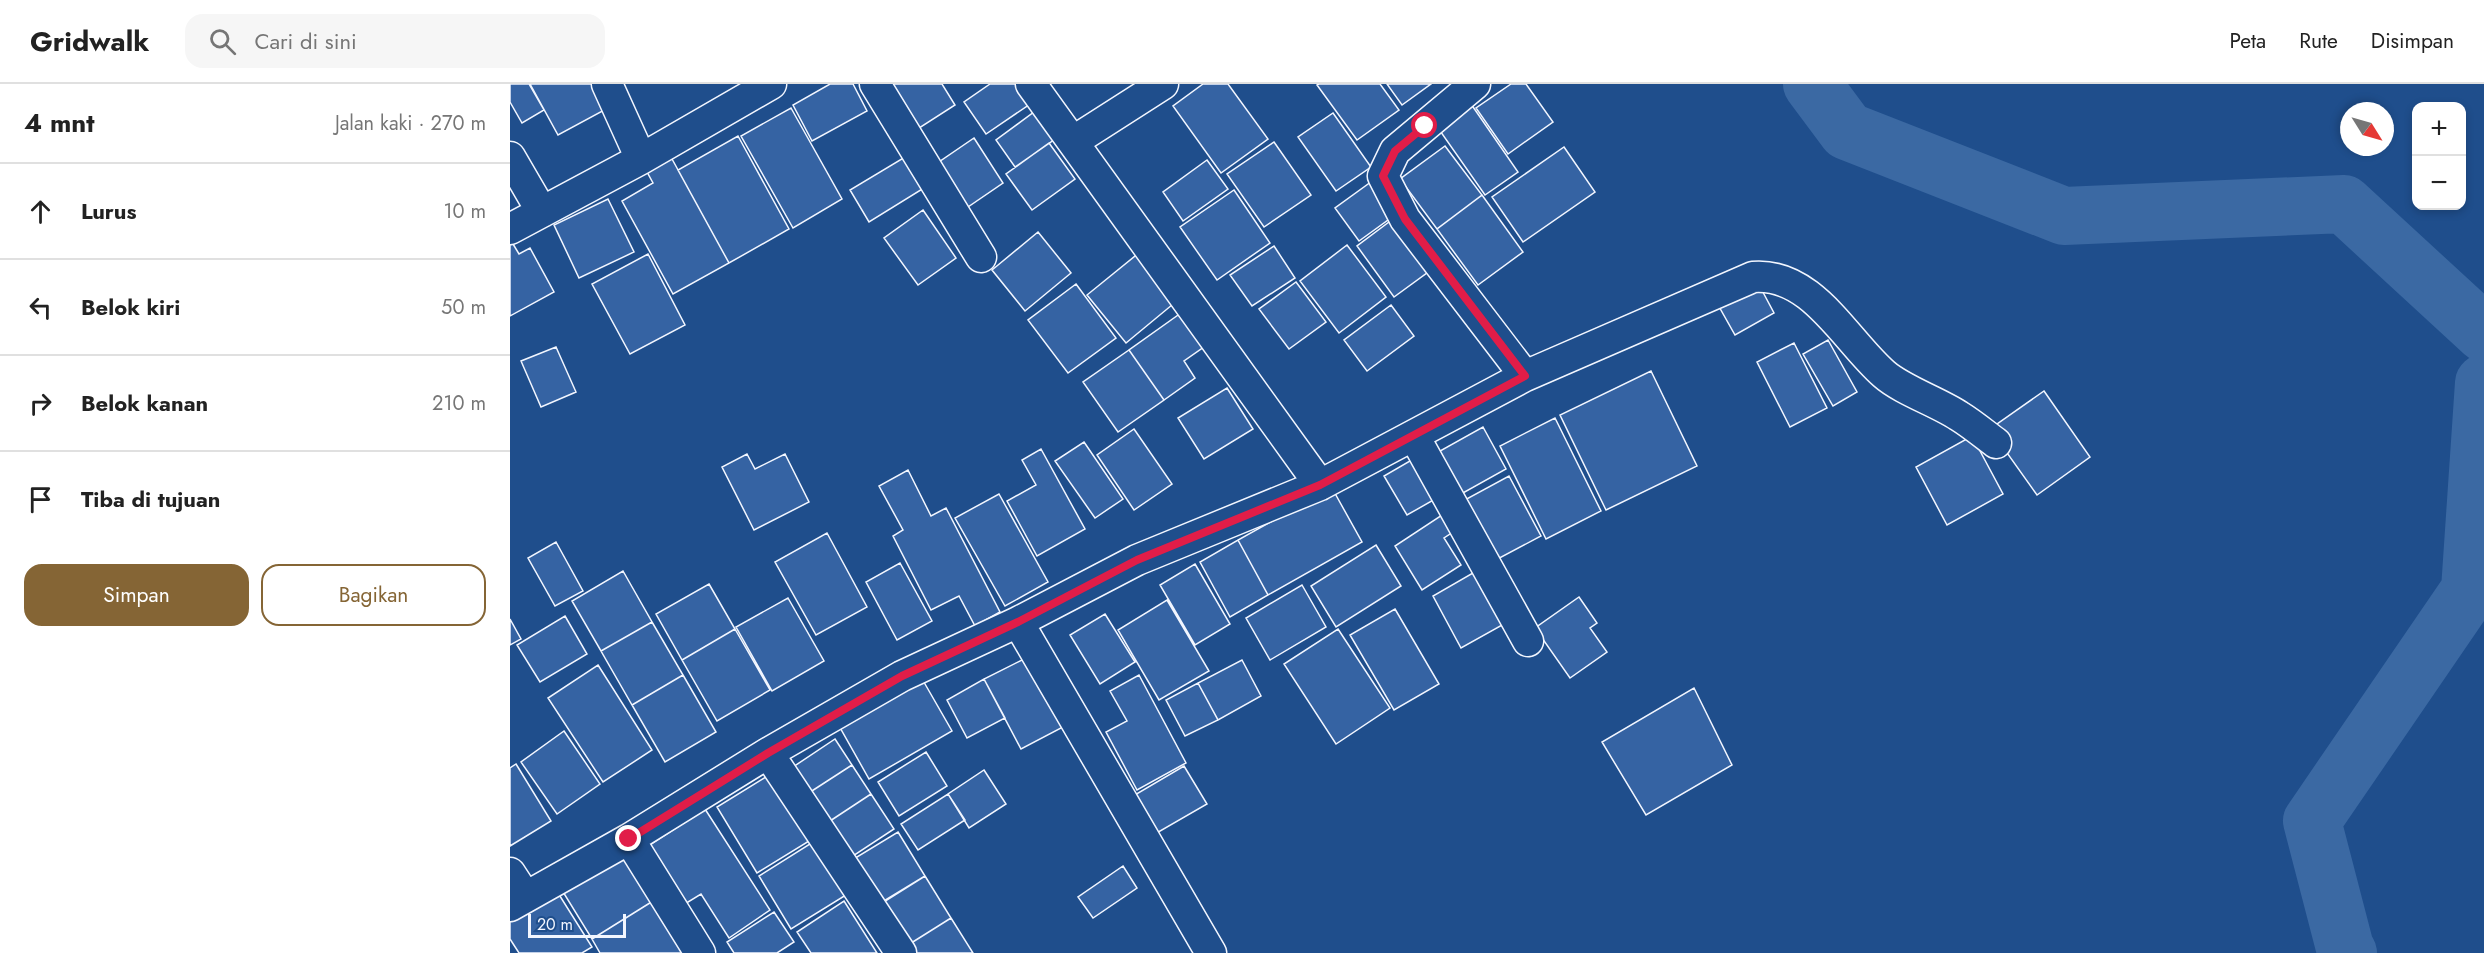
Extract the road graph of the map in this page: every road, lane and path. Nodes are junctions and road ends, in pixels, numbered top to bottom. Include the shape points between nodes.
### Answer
1 (607, 84) edge
2 (875, 84) edge
3 (1031, 84) edge
4 (1163, 84) edge
5 (1474, 84) edge
6 (752, 89) edge
7 (1074, 141) junction
8 (510, 157) edge
9 (641, 159) junction
10 (542, 212) junction
11 (510, 229) edge
12 (981, 257) dead end
13 (1525, 376) junction
14 (1414, 436) junction
15 (1996, 443) dead end
16 (1320, 485) junction
17 (1018, 622) junction
18 (1528, 641) dead end
19 (768, 753) junction
20 (629, 839) junction
21 (515, 892) edge
22 (700, 953) edge
23 (901, 953) edge
24 (1210, 953) edge

1 - 9 street
2 - 12 street
3 - 7 street
4 - 7 street
5 - 13 street via 1395,151 1383,176 1405,219
6 - 9 street
7 - 16 street
8 - 10 street
9 - 10 street
10 - 11 street
13 - 14 street
13 - 15 street via 1717,292 1769,276 1791,284 1818,304 1885,375 1960,416
14 - 16 street
14 - 18 street
16 - 17 street via 1137,560
17 - 19 street via 902,676
17 - 24 street
19 - 20 street
19 - 23 street
20 - 21 street
20 - 22 street

